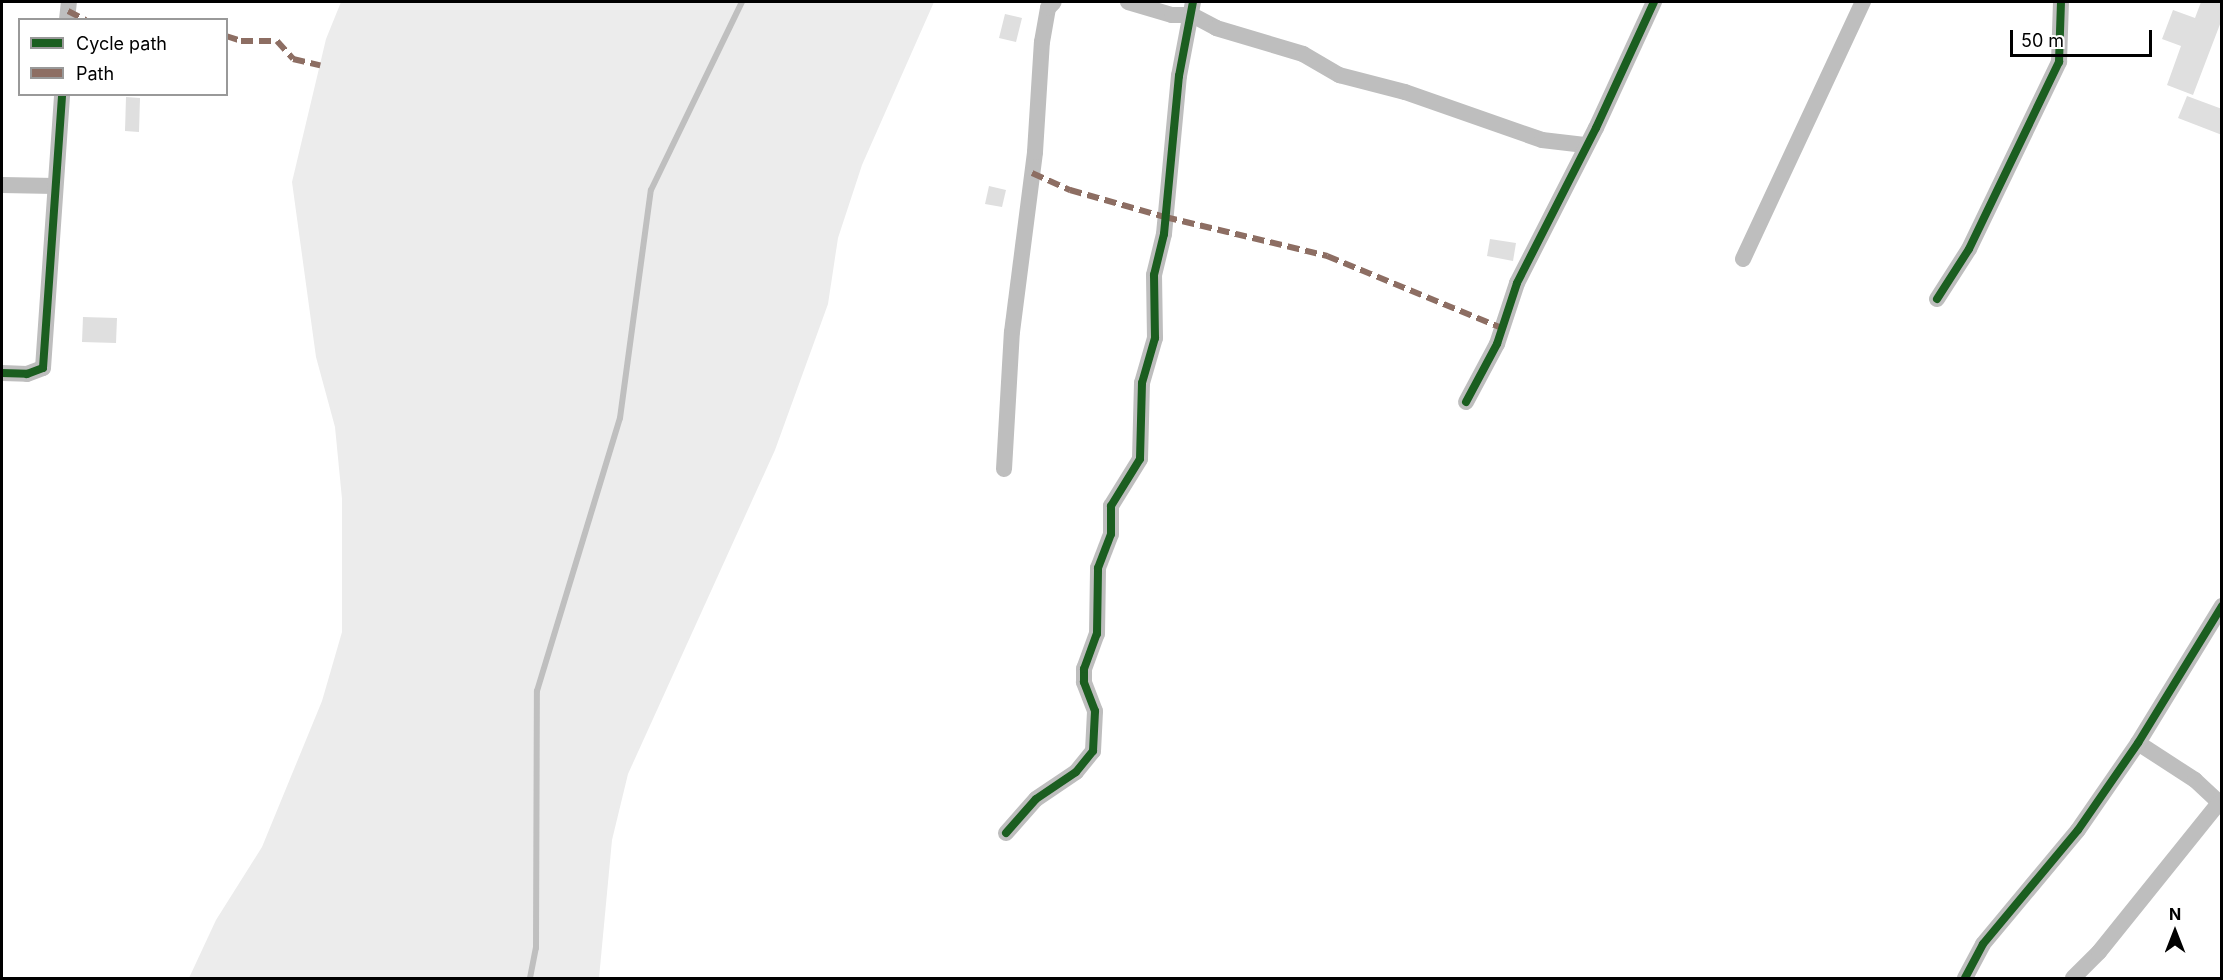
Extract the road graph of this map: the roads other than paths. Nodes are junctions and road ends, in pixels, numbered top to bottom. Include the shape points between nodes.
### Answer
1 (69, 2) edge
2 (1054, 2) edge
3 (1128, 2) edge
4 (1654, 2) edge
5 (1863, 2) edge
6 (2061, 2) edge
7 (1192, 8) edge
8 (67, 18) edge
9 (62, 96) edge
10 (1586, 145) junction
11 (2, 185) edge
12 (55, 186) junction
13 (1743, 259) dead end
14 (1936, 298) dead end
15 (2, 373) edge
16 (1466, 402) dead end
17 (1004, 469) dead end
18 (2222, 606) edge
19 (2138, 743) junction
20 (2220, 804) edge
21 (1006, 833) dead end
22 (1965, 978) edge
23 (2073, 978) edge

1 - 8 street
2 - 17 street via 1048,8 1042,42 1035,152 1011,352
3 - 7 street via 1172,15
4 - 10 street
5 - 13 street
6 - 14 street via 2059,62 1969,249
7 - 10 street via 1216,28 1303,54 1339,75 1406,92 1542,140
7 - 21 street via 1179,76 1164,234 1154,275 1155,338 1142,382 1140,459 1112,506 1111,534 1098,568 1097,634 1084,669 1084,682 1095,711 1093,751 1076,771 1036,799
9 - 12 street
10 - 16 street via 1517,283 1497,344
11 - 12 street
12 - 15 street via 43,368 27,374
18 - 19 street
19 - 20 street via 2195,780
19 - 22 street via 2078,830 1983,944
20 - 23 street via 2099,952

